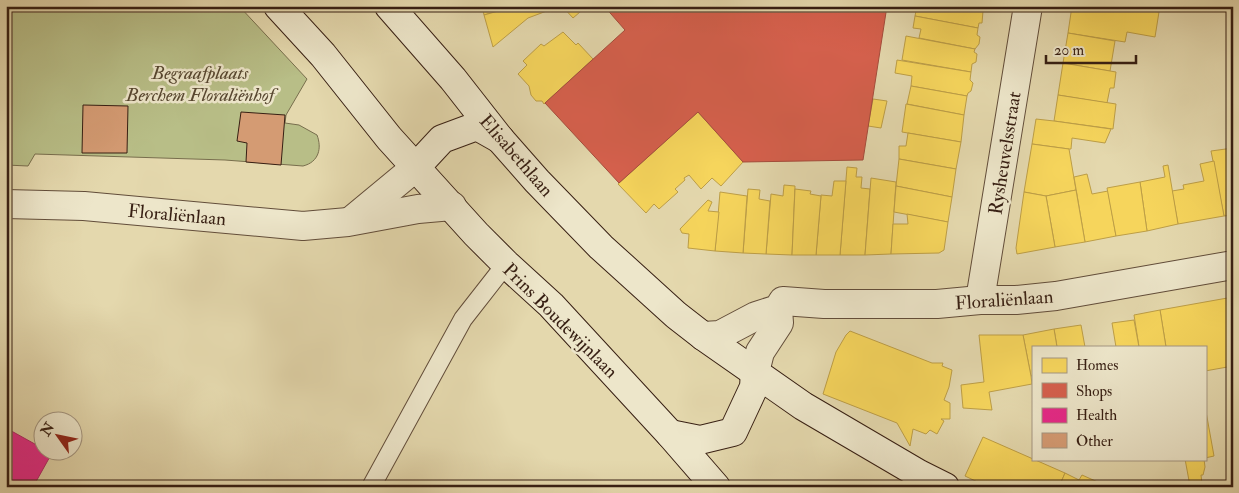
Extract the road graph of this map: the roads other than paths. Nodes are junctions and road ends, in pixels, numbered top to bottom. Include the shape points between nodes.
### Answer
1 (278, 6) edge
2 (389, 6) edge
3 (1028, 6) edge
4 (500, 139) junction
5 (416, 167) junction
6 (6, 204) edge
7 (452, 206) junction
8 (348, 222) junction
9 (506, 264) junction
10 (1233, 265) edge
11 (980, 300) junction
12 (778, 309) junction
13 (703, 336) junction
14 (755, 372) junction
15 (670, 434) junction
16 (371, 487) edge
17 (716, 487) edge
18 (945, 487) edge

1 - 5 main road via 324,55
2 - 4 main road, Elisabethlaan
3 - 11 main road, Rysheuvelsstraat
4 - 5 main road via 477,126 442,139
4 - 13 main road, Elisabethlaan via 601,247
5 - 7 main road
5 - 8 main road
6 - 8 main road, Floraliënlaan via 84,206 303,226
7 - 8 main road, Floraliënlaan
7 - 9 main road, Prins Boudewijnlaan
9 - 15 main road, Prins Boudewijnlaan via 551,305
9 - 16 lane via 463,319
10 - 11 main road, Floraliënlaan via 1056,296
11 - 12 main road, Floraliënlaan via 937,304 783,301
12 - 13 main road, Floraliënlaan via 756,316 720,335
12 - 14 main road via 779,323 760,352
13 - 14 main road
14 - 15 main road via 754,387 733,432 700,440
14 - 18 main road via 803,406
15 - 17 main road, Prins Boudewijnlaan

